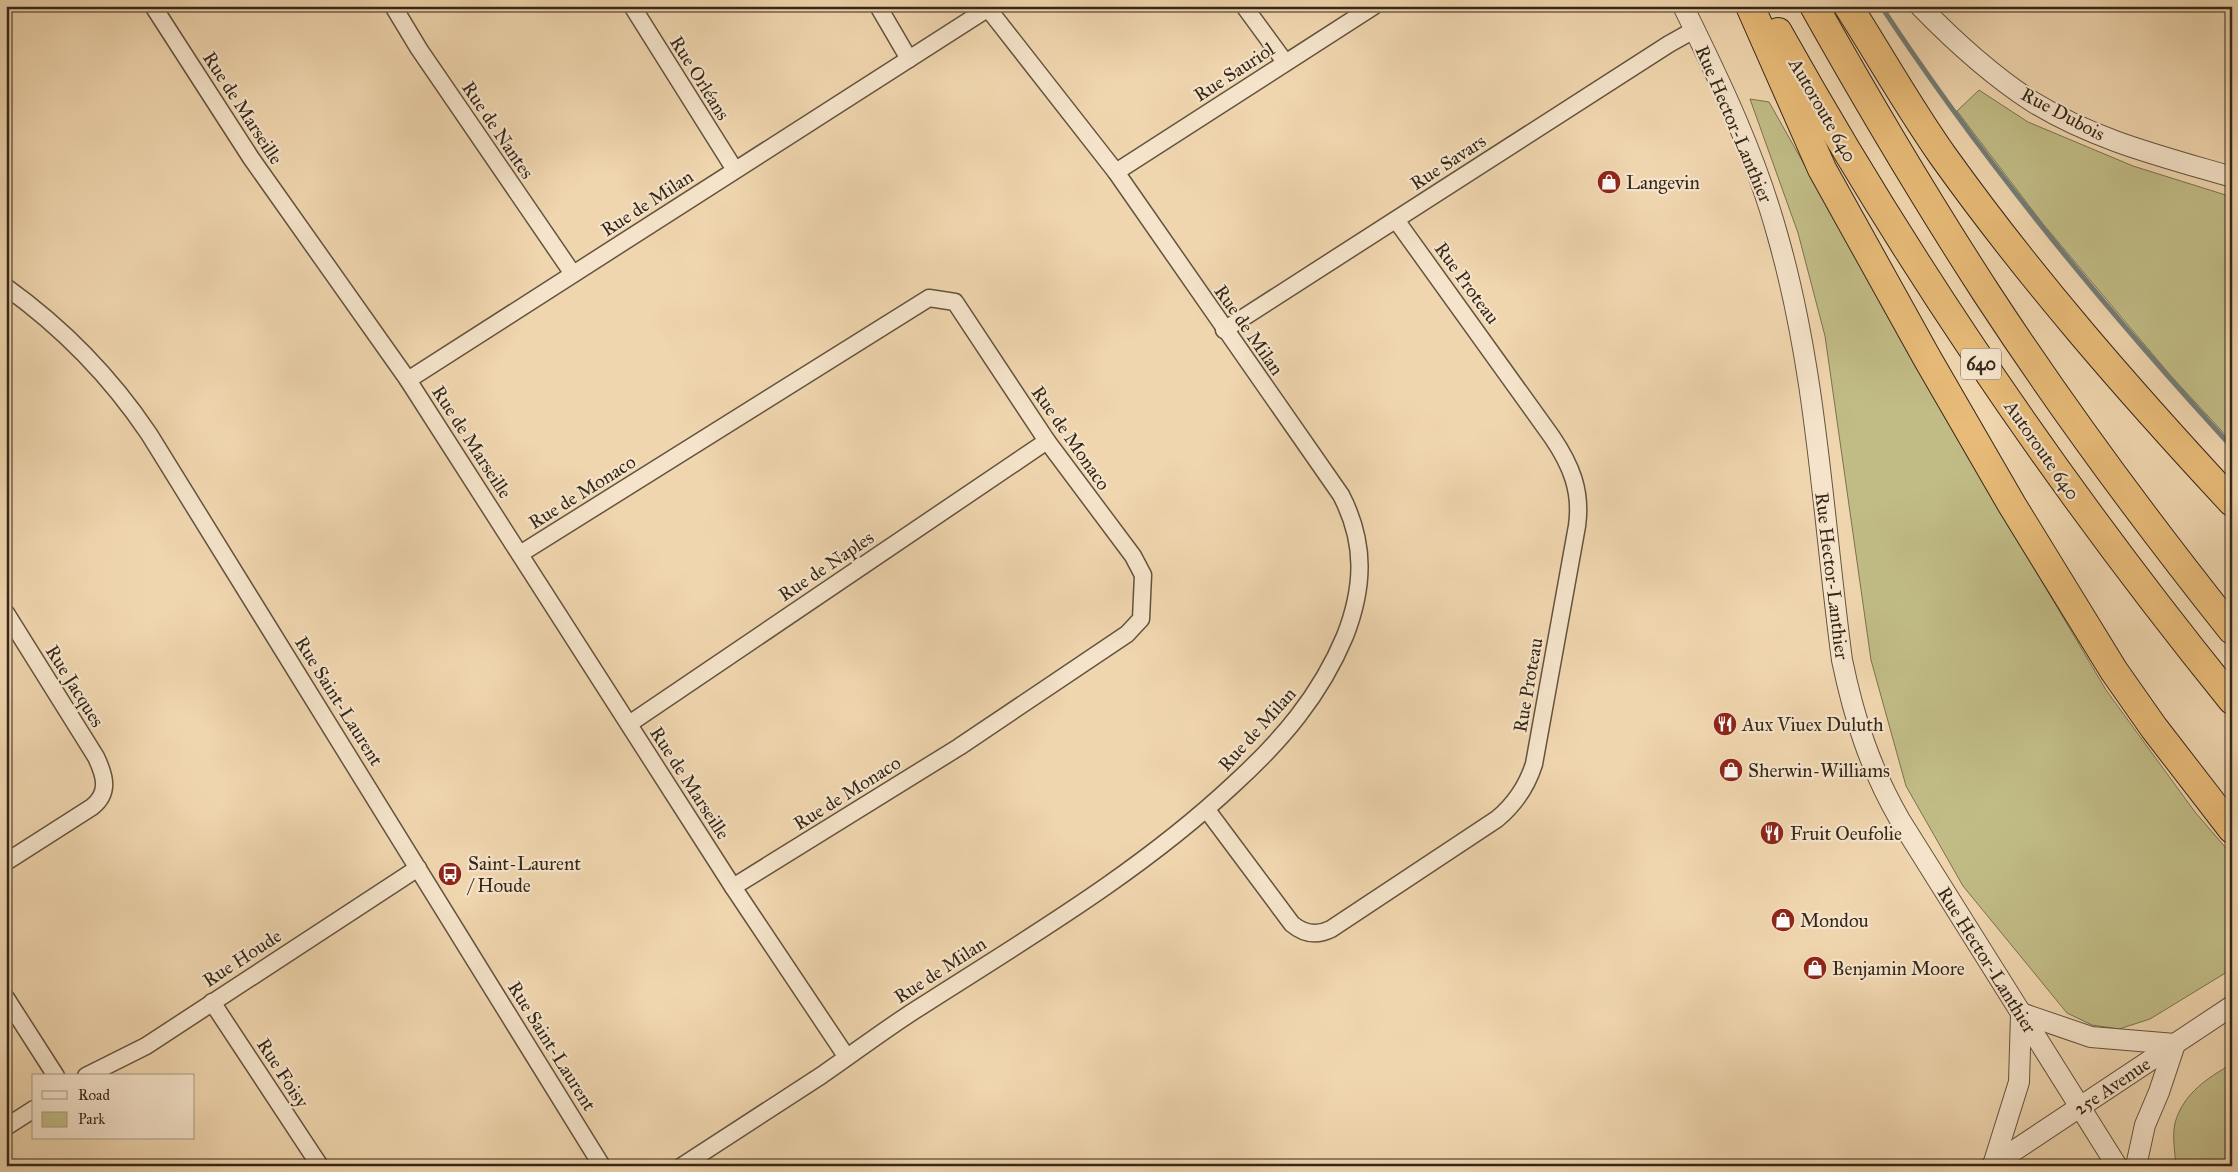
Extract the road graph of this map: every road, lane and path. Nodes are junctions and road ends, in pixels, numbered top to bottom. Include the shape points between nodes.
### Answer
1 (153, 6) edge
2 (393, 6) edge
3 (632, 6) edge
4 (878, 6) edge
5 (1244, 6) edge
6 (1374, 6) edge
7 (1682, 6) edge
8 (1750, 6) edge
9 (1764, 6) edge
10 (1814, 6) edge
11 (1848, 6) edge
12 (1920, 6) edge
13 (987, 8) edge
14 (1694, 30) junction
15 (909, 59) junction
16 (1285, 62) junction
17 (735, 170) junction
18 (1116, 172) junction
19 (2232, 177) edge
20 (1396, 220) junction
21 (573, 274) junction
22 (6, 287) edge
23 (1224, 330) junction
24 (408, 380) junction
25 (1047, 441) junction
26 (2232, 502) edge
27 (520, 554) junction
28 (6, 613) edge
29 (2232, 630) edge
30 (2232, 700) edge
31 (629, 724) junction
32 (1207, 810) junction
33 (2232, 829) edge
34 (6, 862) edge
35 (418, 868) junction
36 (733, 886) junction
37 (6, 998) edge
38 (212, 1002) junction
39 (2232, 1006) edge
40 (2021, 1013) junction
41 (2175, 1044) junction
42 (846, 1056) junction
43 (55, 1074) edge
44 (90, 1074) edge
45 (2080, 1107) junction
46 (32, 1110) edge
47 (6, 1127) edge
48 (1998, 1165) edge
49 (320, 1166) edge
50 (602, 1166) edge
51 (682, 1166) edge
52 (2117, 1166) edge
53 (2136, 1166) edge

1 - 24 street, Rue de Marseille via 251,158
2 - 21 street, Rue de Nantes
3 - 17 street, Rue Orléans
4 - 15 street
5 - 16 street
6 - 16 street, Rue Sauriol
7 - 14 street, Rue Hector-Lanthier
8 - 33 highway via 1822,169 2012,505 2114,671
9 - 30 highway, Autoroute 640 / 640 via 1861,176 1979,361 2120,558
10 - 29 highway, 640 via 1907,165 2007,323 2107,466
11 - 26 highway via 1942,154 2027,268 2101,357
12 - 19 street, Rue Dubois via 1984,66 2048,110 2114,141
13 - 15 street, Rue de Milan
13 - 18 street, Rue de Milan
14 - 20 street, Rue Savars
14 - 40 street, Rue Hector-Lanthier via 1756,167 1793,298 1810,394 1842,660 1858,726 1895,812
15 - 17 street, Rue de Milan
16 - 18 street, Rue Sauriol
17 - 21 street, Rue de Milan
18 - 23 street, Rue de Milan
20 - 23 street, Rue Savars
20 - 32 street, Rue Proteau via 1552,437 1570,466 1577,486 1579,516 1534,764 1517,798 1497,819 1331,929 1316,933 1301,930 1289,920
21 - 24 street, Rue de Milan
22 - 35 street, Rue Saint-Laurent via 70,338 134,412
23 - 32 street, Rue de Milan via 1341,495 1356,531 1360,570 1348,628 1314,695 1274,746
24 - 27 street, Rue de Marseille
25 - 27 street, Rue de Monaco via 955,302 929,298
25 - 31 street, Rue de Naples
25 - 36 street, Rue de Monaco via 1133,556 1143,575 1140,620 1127,634 959,747
27 - 31 street, Rue de Marseille
28 - 34 street, Rue Jacques via 96,757 105,782 100,799 92,807
31 - 36 street, Rue de Marseille
32 - 42 street, Rue de Milan via 1120,877
35 - 38 street, Rue Houde
35 - 50 street, Rue Saint-Laurent
36 - 42 street, Rue de Marseille
37 - 43 street
38 - 44 street, Rue Houde via 146,1046
38 - 49 street, Rue Foisy
39 - 41 street, 25e Avenue
40 - 41 street via 2091,1037
40 - 45 street, Rue Hector-Lanthier
40 - 48 street via 2019,1082
41 - 45 street, 25e Avenue
41 - 53 street via 2147,1118
42 - 51 street, Rue de Milan
45 - 48 street, 25e Avenue
45 - 52 street, Rue Hector-Lanthier
46 - 47 street

